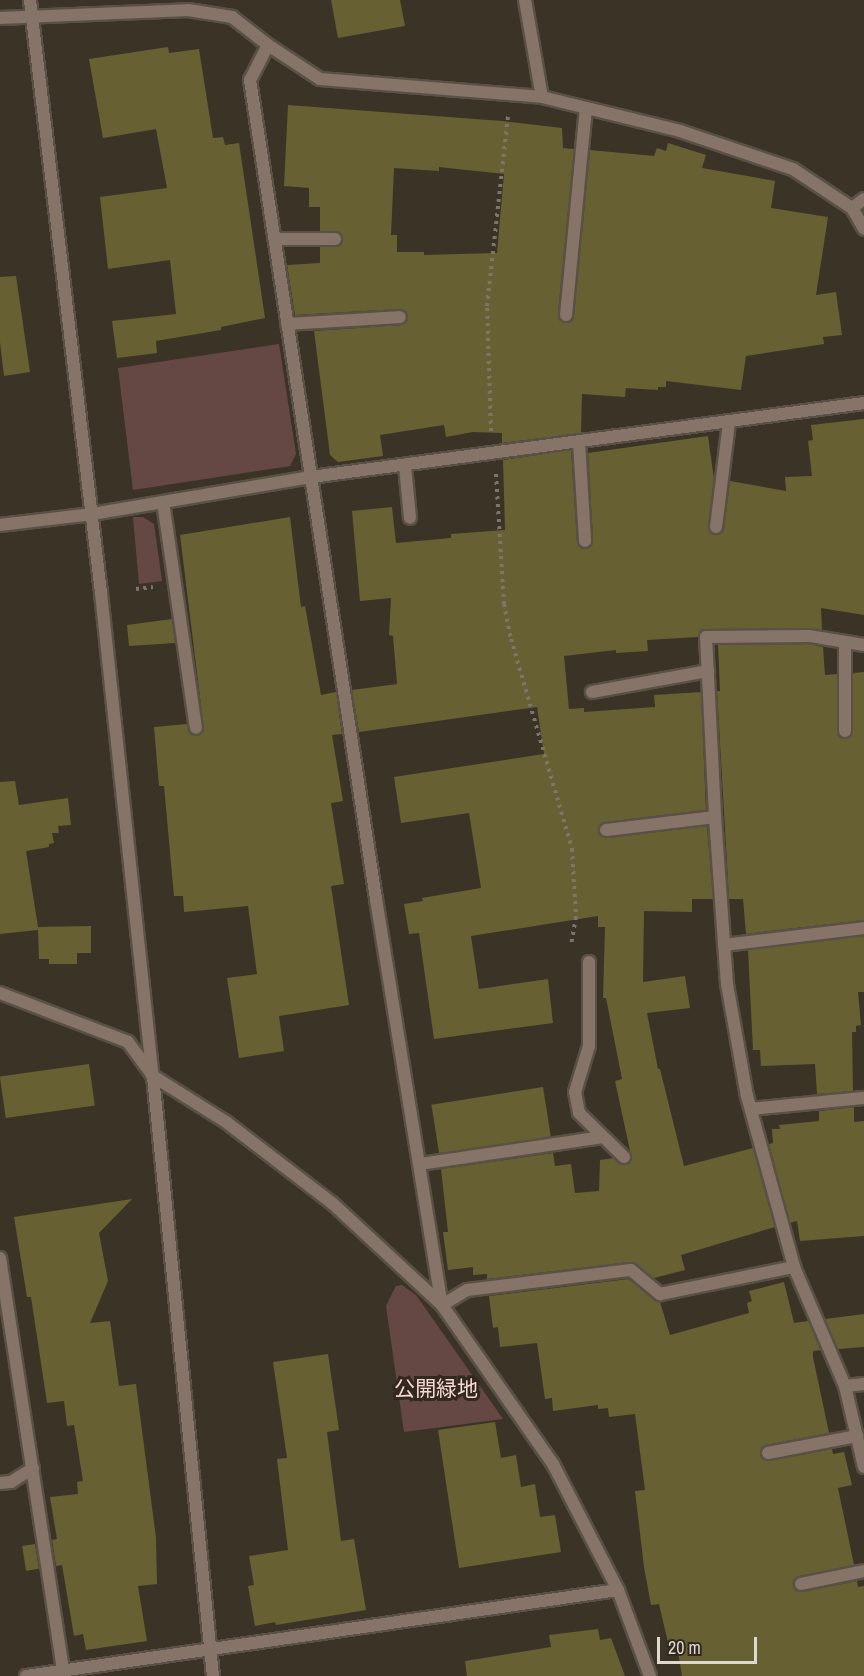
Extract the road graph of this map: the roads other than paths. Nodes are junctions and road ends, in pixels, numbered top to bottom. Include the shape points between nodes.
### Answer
1 (30, 0) edge
2 (525, 0) edge
3 (31, 16) junction
4 (0, 18) edge
5 (268, 45) junction
6 (542, 97) junction
7 (586, 108) junction
8 (864, 200) edge
9 (852, 208) junction
10 (864, 229) edge
11 (275, 239) junction
12 (335, 239) dead end
13 (566, 315) dead end
14 (400, 317) dead end
15 (287, 324) junction
16 (864, 403) edge
17 (729, 422) junction
18 (579, 442) junction
19 (405, 466) junction
20 (311, 477) junction
21 (163, 502) junction
22 (92, 514) junction
23 (410, 518) dead end
24 (0, 525) edge
25 (716, 526) dead end
26 (585, 541) dead end
27 (845, 642) junction
28 (864, 645) edge
29 (708, 671) junction
30 (592, 692) dead end
31 (196, 728) dead end
32 (845, 731) dead end
33 (715, 817) junction
34 (606, 830) dead end
35 (864, 928) edge
36 (724, 945) junction
37 (589, 962) dead end
38 (0, 993) edge
39 (153, 1076) junction
40 (864, 1098) edge
41 (751, 1109) junction
42 (602, 1137) junction
43 (624, 1157) dead end
44 (420, 1164) junction
45 (0, 1258) edge
46 (794, 1267) junction
47 (3, 1293) edge
48 (442, 1305) junction
49 (864, 1384) edge
50 (845, 1386) junction
51 (856, 1436) junction
52 (768, 1453) dead end
53 (864, 1467) edge
54 (33, 1468) junction
55 (0, 1483) edge
56 (864, 1571) edge
57 (801, 1584) dead end
58 (618, 1590) junction
59 (210, 1648) junction
60 (63, 1673) edge
61 (26, 1676) edge
62 (213, 1676) edge
63 (650, 1676) edge

1 - 3 street
2 - 6 street
3 - 4 street
3 - 5 street via 188,10 232,17
3 - 22 street
5 - 6 street via 320,79
5 - 11 street via 250,80
6 - 7 street
7 - 9 street via 680,131 793,169
7 - 13 street
8 - 9 street
9 - 10 street
11 - 12 street
11 - 15 street
14 - 15 street
15 - 20 street
16 - 17 street
17 - 18 street
17 - 25 street
18 - 19 street
18 - 26 street
19 - 20 street
19 - 23 street
20 - 21 street
20 - 44 street
21 - 22 street
21 - 31 street
22 - 24 street
22 - 39 street
27 - 28 street
27 - 29 street via 809,636 706,637
27 - 32 street
29 - 30 street
29 - 33 street
33 - 34 street
33 - 36 street
35 - 36 street
36 - 41 street via 727,984
37 - 42 street via 589,1046 575,1092 579,1113
38 - 39 street via 128,1042
39 - 48 street via 226,1122 332,1203
39 - 59 street
40 - 41 street
41 - 46 street
42 - 43 street
42 - 44 street
44 - 48 street
45 - 47 street
46 - 48 street via 660,1294 631,1270 467,1290
46 - 50 street
47 - 54 street
48 - 58 street via 553,1464
49 - 50 street
50 - 51 street
51 - 52 street
51 - 53 street
54 - 55 street via 11,1482
54 - 60 street
56 - 57 street
58 - 59 street
58 - 63 street
59 - 60 street
59 - 62 street
60 - 61 street

